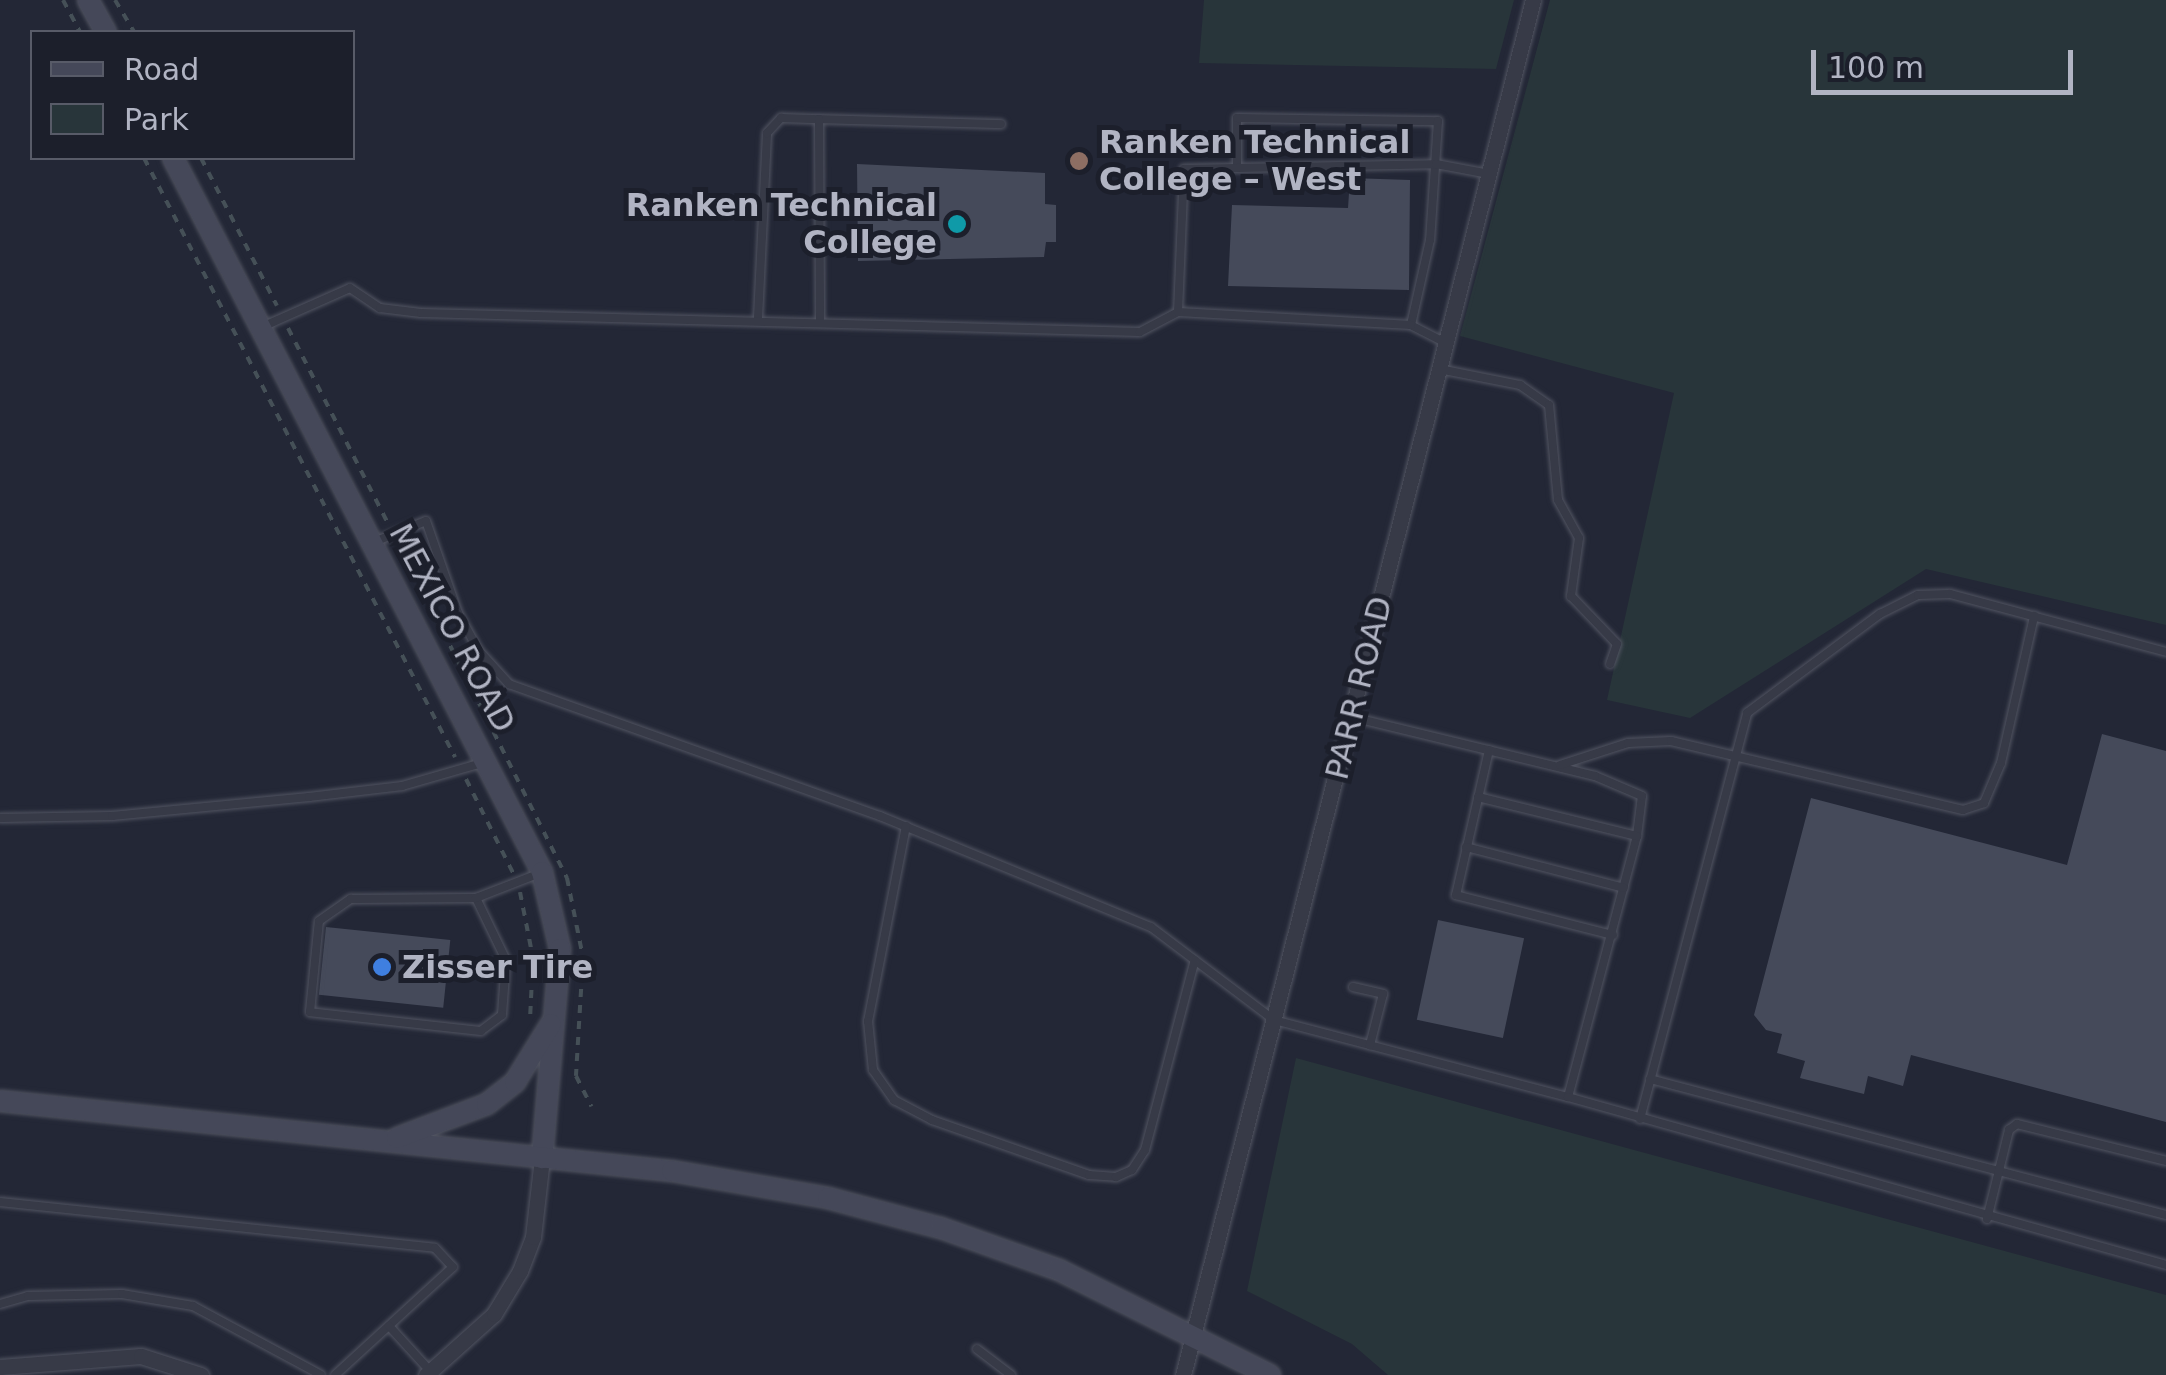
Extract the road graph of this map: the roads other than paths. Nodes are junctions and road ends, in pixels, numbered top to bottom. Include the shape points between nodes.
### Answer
1 (88, 0) edge
2 (1533, 0) edge
3 (105, 30) edge
4 (818, 118) junction
5 (1001, 124) dead end
6 (174, 160) edge
7 (1436, 164) junction
8 (1236, 168) junction
9 (1489, 174) junction
10 (1178, 312) junction
11 (758, 318) junction
12 (820, 321) junction
13 (1411, 325) junction
14 (262, 327) junction
15 (1446, 343) junction
16 (1440, 369) junction
17 (374, 542) junction
18 (2034, 616) junction
19 (2166, 652) edge
20 (1610, 664) dead end
21 (1351, 716) junction
22 (1488, 750) junction
23 (1733, 753) junction
24 (488, 762) junction
25 (1555, 766) junction
26 (1478, 797) junction
27 (0, 818) edge
28 (906, 826) junction
29 (1637, 836) junction
30 (1466, 847) junction
31 (542, 872) junction
32 (1624, 888) junction
33 (476, 898) junction
34 (1612, 936) junction
35 (1194, 960) junction
36 (1353, 987) dead end
37 (556, 1013) junction
38 (1274, 1020) junction
39 (1370, 1045) junction
40 (1650, 1079) junction
41 (1568, 1098) junction
42 (0, 1101) edge
43 (1640, 1118) junction
44 (389, 1141) junction
45 (542, 1158) junction
46 (2166, 1160) edge
47 (1998, 1171) junction
48 (0, 1202) edge
49 (2166, 1215) edge
50 (1986, 1219) junction
51 (2166, 1265) edge
52 (0, 1304) edge
53 (389, 1326) junction
54 (1194, 1332) junction
55 (977, 1349) dead end
56 (0, 1367) edge
57 (430, 1374) edge
58 (201, 1375) edge
59 (321, 1375) edge
60 (335, 1375) edge
61 (1011, 1375) edge
62 (1183, 1375) edge
63 (1270, 1375) edge

1 - 3 main road
2 - 9 street, PARR ROAD
4 - 5 lane
4 - 11 lane via 781,118 767,133
4 - 12 lane
6 - 14 main road, MEXICO ROAD
7 - 8 lane
7 - 8 lane via 1438,121 1237,118
7 - 9 lane
7 - 13 lane via 1430,240
8 - 10 lane via 1184,169
9 - 15 street, PARR ROAD
10 - 12 lane via 1140,332
10 - 13 lane
11 - 12 lane
11 - 14 lane via 421,313 380,308 350,288
13 - 15 lane
14 - 17 main road, MEXICO ROAD
15 - 16 street, PARR ROAD
16 - 20 lane via 1520,386 1548,405 1558,500 1579,538 1571,596 1617,644
16 - 21 street, PARR ROAD
17 - 24 main road, MEXICO ROAD
17 - 28 lane via 426,521 458,612 479,651 509,684
18 - 19 lane
18 - 23 lane via 1950,594 1918,595 1880,614 1747,713
18 - 23 lane via 2001,763 1984,803 1963,810
21 - 22 lane
21 - 38 street, PARR ROAD
22 - 25 lane
22 - 26 lane
23 - 25 lane via 1671,741 1628,743
23 - 40 lane
24 - 27 lane via 402,786 212,808
24 - 31 main road, MEXICO ROAD
25 - 29 lane via 1642,796
26 - 29 lane
26 - 30 lane
28 - 35 lane via 1151,927
28 - 35 lane via 868,1021 872,1070 894,1100 932,1120 1089,1175 1116,1178 1132,1170 1145,1150
29 - 32 lane
30 - 32 lane
30 - 34 lane via 1456,894
31 - 33 lane
31 - 37 main road, MEXICO ROAD via 560,950
32 - 34 lane
33 - 33 lane via 351,899 319,921 310,1012 480,1030 502,1016 506,960
34 - 41 lane
35 - 38 lane
36 - 39 lane via 1383,994
37 - 44 main road via 532,1060 487,1104
37 - 45 main road, MEXICO ROAD
38 - 39 lane
38 - 54 street, PARR ROAD
39 - 41 lane
40 - 43 lane
40 - 47 lane
41 - 43 lane
42 - 44 main road
43 - 50 lane
44 - 45 main road
45 - 54 main road via 754,1182 881,1211 1058,1270
45 - 57 street via 533,1237 520,1272 494,1314
46 - 47 lane via 2017,1124
47 - 49 lane
47 - 50 lane
48 - 53 lane via 435,1248 452,1267
50 - 51 lane
52 - 59 lane via 28,1296 122,1294 193,1306
53 - 57 lane
53 - 60 lane
54 - 62 street, PARR ROAD
54 - 63 main road
55 - 61 lane
56 - 58 street via 141,1356

